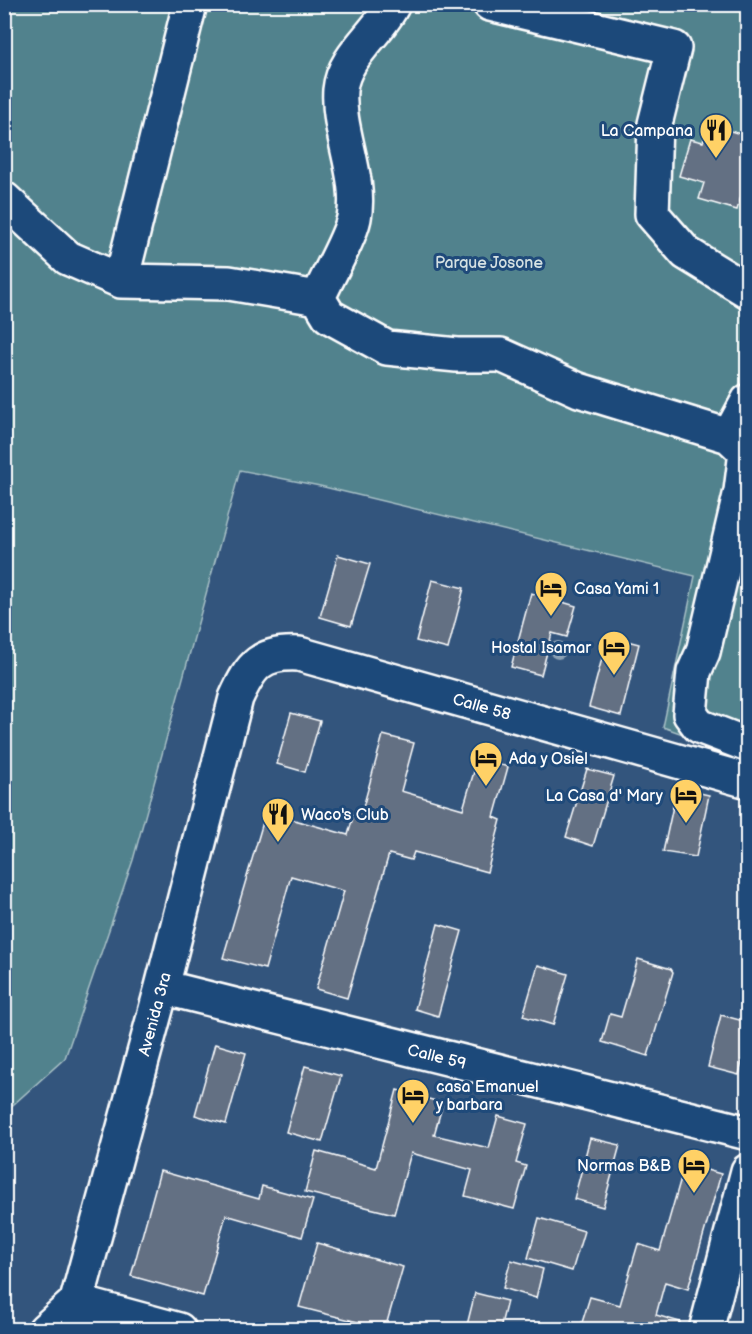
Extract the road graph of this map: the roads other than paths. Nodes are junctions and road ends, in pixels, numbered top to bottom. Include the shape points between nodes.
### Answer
1 (190, 4) edge
2 (393, 4) edge
3 (490, 4) edge
4 (4, 199) edge
5 (121, 281) junction
6 (747, 291) edge
7 (318, 298) junction
8 (747, 401) edge
9 (729, 436) junction
10 (236, 698) joint
11 (747, 745) edge
12 (747, 781) edge
13 (162, 987) junction
14 (747, 1133) edge
15 (747, 1171) edge
16 (72, 1316) edge
17 (45, 1329) edge
18 (179, 1329) edge
19 (706, 1329) edge

1 - 5 street
2 - 7 street via 351,60 340,88 354,218
3 - 6 street via 674,48 655,124 652,214 686,253
4 - 5 street via 68,258
5 - 7 street via 229,283
7 - 9 street via 329,316 387,348 501,356 579,390
8 - 9 street
9 - 11 street via 746,452 741,491 703,652 694,672 690,714 699,726
10 - 12 street, Calle 58 via 258,662 277,653 299,654
10 - 13 street, Avenida 3ra
13 - 14 street, Calle 59
13 - 16 street, Avenida 3ra
15 - 19 street
16 - 17 street
16 - 18 street

